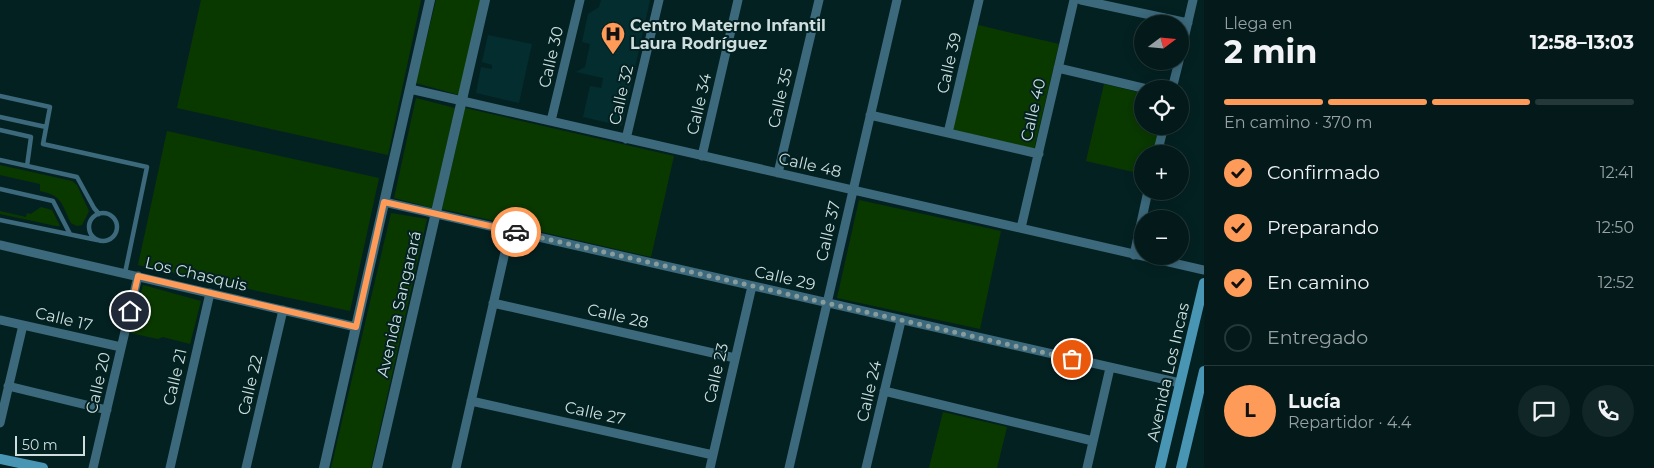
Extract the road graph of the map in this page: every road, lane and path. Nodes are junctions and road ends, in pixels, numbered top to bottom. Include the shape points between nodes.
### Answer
1 (430, 0) edge
2 (485, 0) edge
3 (580, 0) edge
4 (659, 0) edge
5 (738, 0) edge
6 (819, 0) edge
7 (897, 0) edge
8 (979, 0) edge
9 (1074, 0) edge
10 (1081, 0) edge
11 (1193, 0) edge
12 (1151, 15) edge
13 (1189, 18) edge
14 (1058, 68) junction
15 (1134, 86) edge
16 (410, 89) junction
17 (0, 96) edge
18 (462, 100) junction
19 (870, 114) junction
20 (0, 117) edge
21 (552, 122) junction
22 (46, 127) junction
23 (0, 130) edge
24 (948, 132) junction
25 (626, 139) junction
26 (1038, 154) junction
27 (702, 156) junction
28 (0, 160) edge
29 (27, 166) junction
30 (778, 173) junction
31 (0, 189) edge
32 (853, 190) junction
33 (384, 202) junction
34 (435, 213) junction
35 (99, 214) junction
36 (0, 220) edge
37 (1022, 228) junction
38 (510, 230) junction
39 (70, 234) junction
40 (97, 240) junction
41 (0, 245) edge
42 (1134, 254) edge
43 (1182, 265) edge
44 (1204, 270) edge
45 (125, 273) junction
46 (138, 276) junction
47 (1204, 283) edge
48 (752, 286) junction
49 (210, 293) junction
50 (493, 303) junction
51 (827, 303) junction
52 (283, 310) junction
53 (0, 320) edge
54 (900, 321) junction
55 (23, 325) junction
56 (356, 327) junction
57 (1193, 329) junction
58 (1204, 332) edge
59 (122, 347) junction
60 (735, 358) junction
61 (1110, 368) junction
62 (1204, 371) edge
63 (1180, 383) junction
64 (8, 386) junction
65 (1202, 388) edge
66 (884, 391) junction
67 (471, 401) junction
68 (107, 410) junction
69 (0, 423) edge
70 (1093, 441) junction
71 (714, 455) junction
72 (0, 459) edge
73 (43, 468) edge
74 (93, 468) edge
75 (170, 468) edge
76 (246, 468) edge
77 (324, 468) edge
78 (377, 468) edge
79 (456, 468) edge
80 (710, 468) edge
81 (789, 468) edge
82 (866, 468) edge
83 (1087, 468) edge
84 (1160, 468) edge
85 (1181, 468) edge

1 - 16 street
2 - 18 street, Avenida Sangarará
3 - 21 street, Calle 30
4 - 25 street, Calle 32
5 - 27 street, Calle 34
6 - 30 street, Calle 35
7 - 19 street, Calle 37
8 - 24 street, Calle 39
9 - 14 street, Calle 40
10 - 12 street
11 - 13 street
14 - 15 street
14 - 26 street, Calle 40
16 - 18 street, Calle 48
16 - 33 street
17 - 22 lane via 50,107
18 - 21 street, Calle 48
18 - 34 street, Avenida Sangarará
19 - 24 street
19 - 32 street, Calle 37
20 - 22 lane
21 - 25 street, Calle 48
22 - 45 lane via 43,144 147,167
23 - 29 lane via 31,137
24 - 26 street
25 - 27 street, Calle 48
26 - 37 street, Calle 40
27 - 30 street, Calle 48
28 - 29 lane
29 - 35 lane via 78,178
30 - 32 street, Calle 48
31 - 39 lane via 53,201
32 - 37 street, Calle 48
32 - 51 street, Calle 37
33 - 34 street, Calle 29
33 - 56 street
34 - 38 street, Calle 29
34 - 78 street, Avenida Sangarará
35 - 40 lane via 89,227
35 - 40 lane via 111,216 116,223 116,232 111,238
36 - 39 lane
37 - 42 street, Calle 48
38 - 48 street, Calle 29
38 - 50 street
39 - 40 lane
41 - 45 street, Los Chasquis
43 - 44 street, Calle 48
45 - 46 street, Los Chasquis
46 - 49 street, Los Chasquis
46 - 59 street, Calle 20
47 - 57 main road, Avenida Los Incas
48 - 51 street, Calle 29
48 - 60 street, Calle 23
49 - 52 street, Los Chasquis
49 - 75 street, Calle 21
50 - 60 street, Calle 28
50 - 67 street
51 - 54 street, Calle 29
51 - 81 street, Calle 37
52 - 56 street, Los Chasquis
52 - 76 street, Calle 22
53 - 55 street, Calle 17
54 - 61 street, Calle 29
54 - 66 street, Calle 24
55 - 59 street, Calle 17
55 - 64 street
56 - 77 street
57 - 58 main road
57 - 63 main road, Avenida Los Incas
59 - 68 street, Calle 20
60 - 71 street, Calle 23
61 - 63 street, Calle 29
61 - 70 street
62 - 65 main road
63 - 84 main road, Avenida Los Incas
64 - 68 street
64 - 69 street
65 - 85 main road
66 - 70 street
66 - 82 street, Calle 24
67 - 71 street, Calle 27
67 - 79 street
68 - 74 street, Calle 20
70 - 83 street
71 - 80 street, Calle 23
72 - 73 main road

